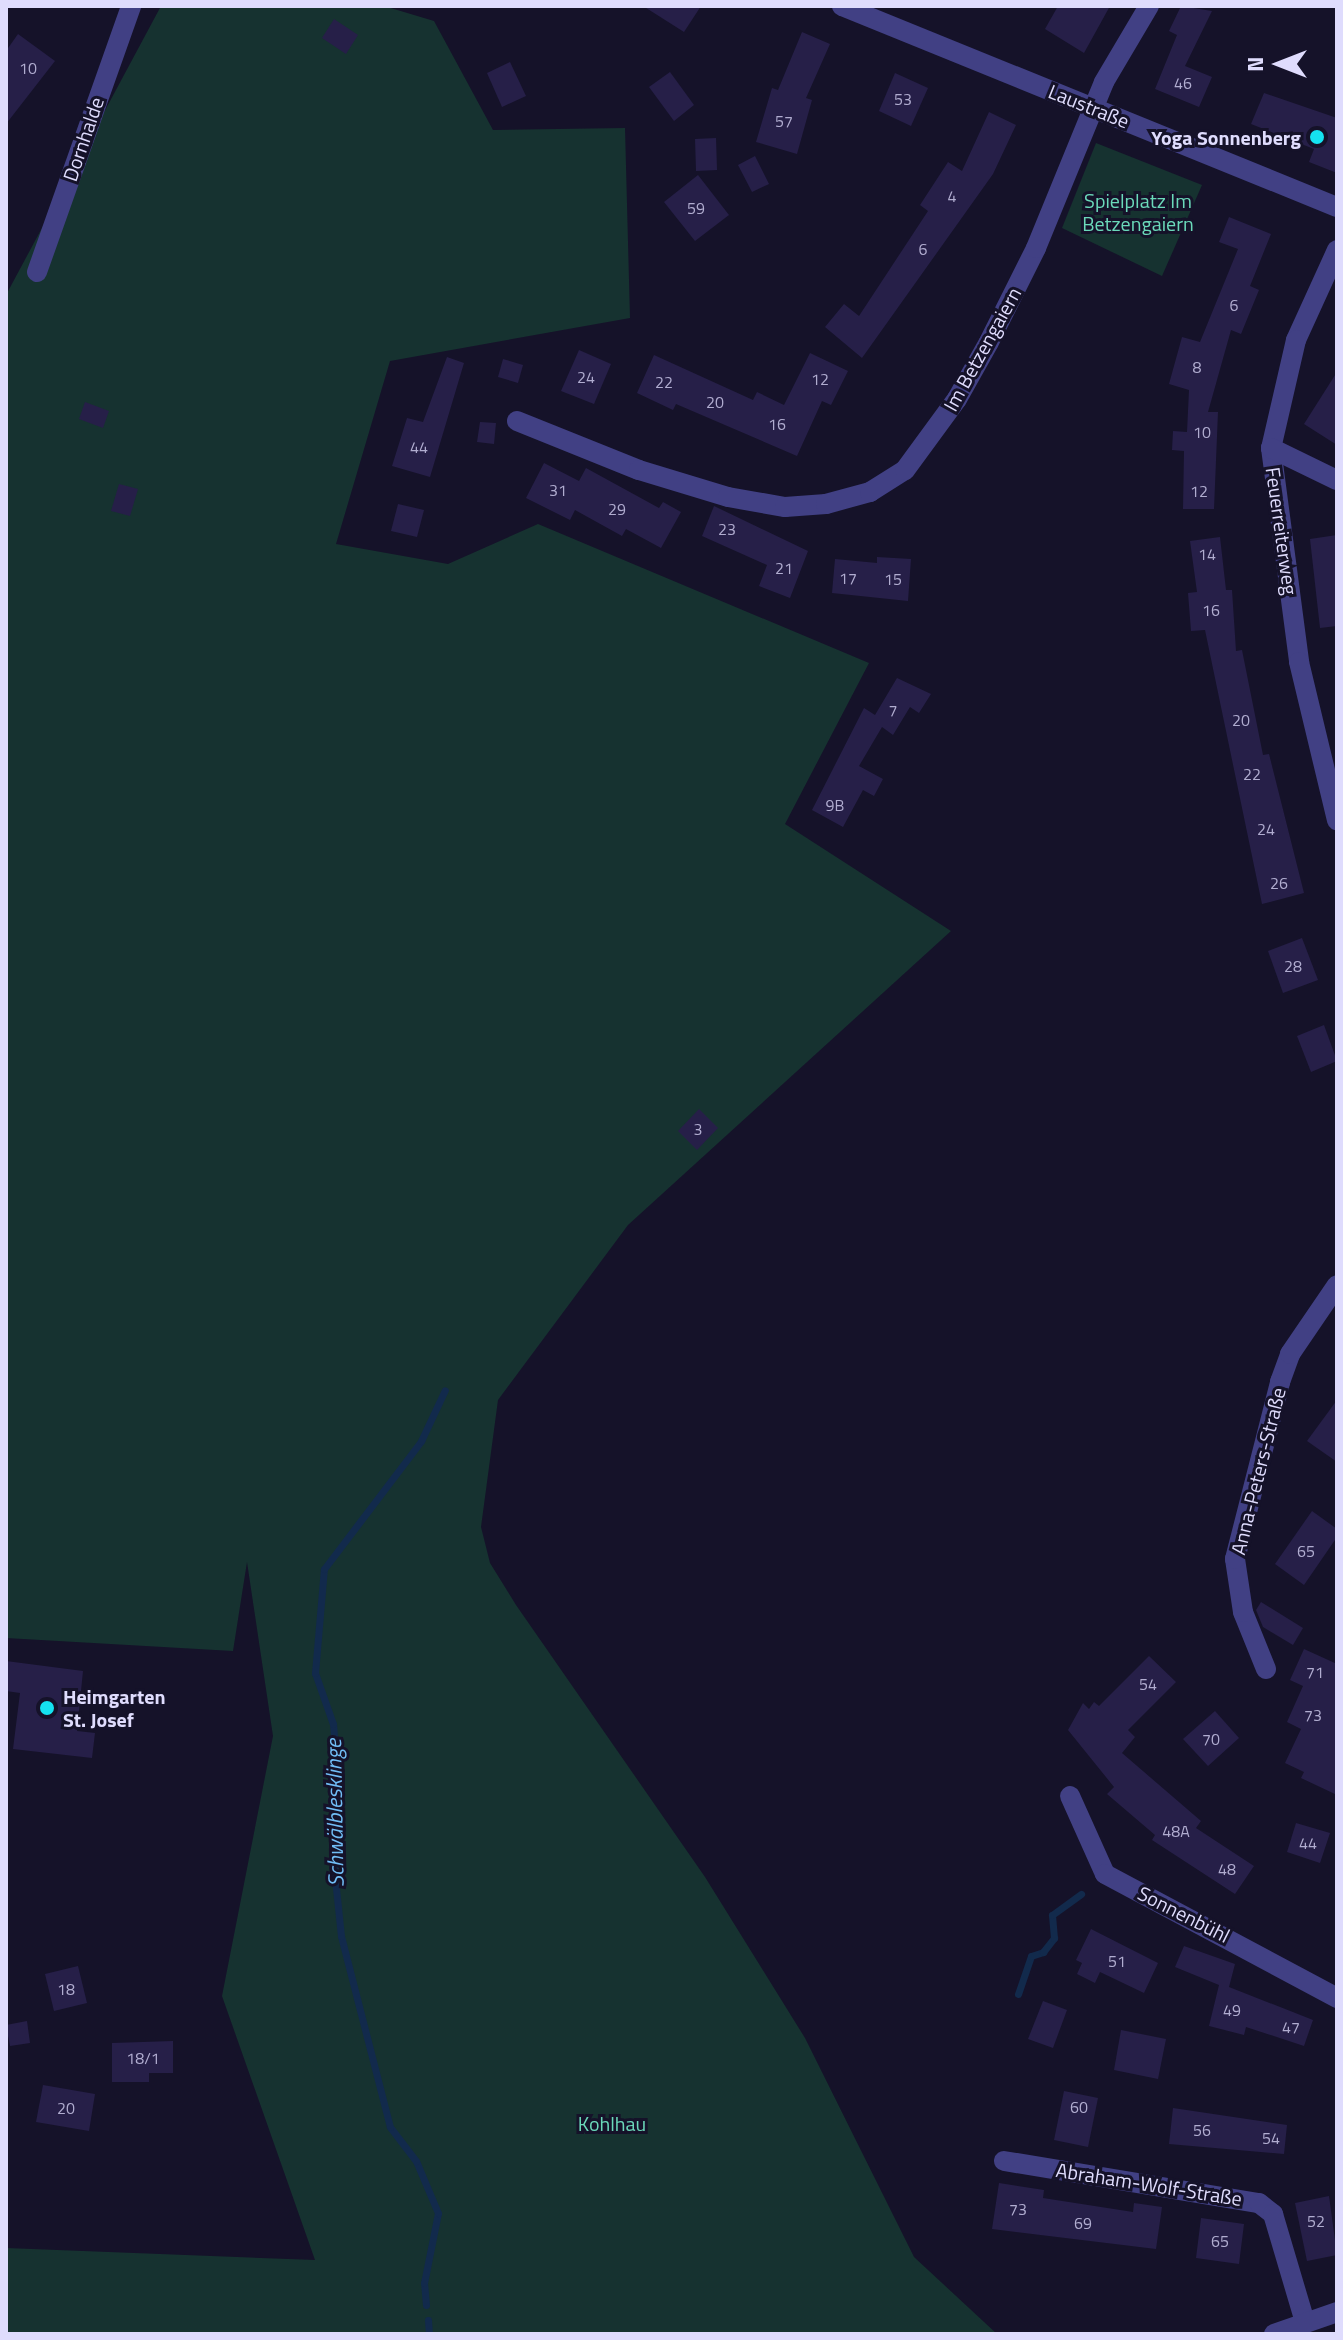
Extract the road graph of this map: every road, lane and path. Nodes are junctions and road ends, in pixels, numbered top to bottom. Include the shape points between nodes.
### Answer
1 (131, 6) edge
2 (842, 6) edge
3 (1149, 6) edge
4 (1093, 108) junction
5 (1337, 207) edge
6 (1337, 250) edge
7 (37, 272) dead end
8 (517, 421) dead end
9 (1271, 448) junction
10 (1337, 480) edge
11 (1337, 820) edge
12 (1337, 1285) edge
13 (1266, 1669) dead end
14 (1070, 1796) dead end
15 (1337, 1998) edge
16 (1004, 2161) dead end
17 (1337, 2312) edge
18 (1305, 2322) junction
19 (1274, 2334) edge

1 - 7 street, Dornhalde
2 - 4 street, Laustraße
3 - 4 street, Im Betzengaiern
4 - 5 street, Laustraße
4 - 8 street, Im Betzengaiern via 1036,248 957,399 905,470 870,492 826,504 785,507 728,497 639,470
6 - 9 street, Feuerreiterweg via 1296,340
9 - 10 street
9 - 11 street, Feuerreiterweg via 1299,662
12 - 13 street, Anna-Peters-Straße via 1290,1354 1235,1559 1243,1612
14 - 15 street, Sonnenbühl via 1105,1874
16 - 18 street, Abraham-Wolf-Straße via 1259,2203 1273,2214
17 - 18 street
18 - 19 street

